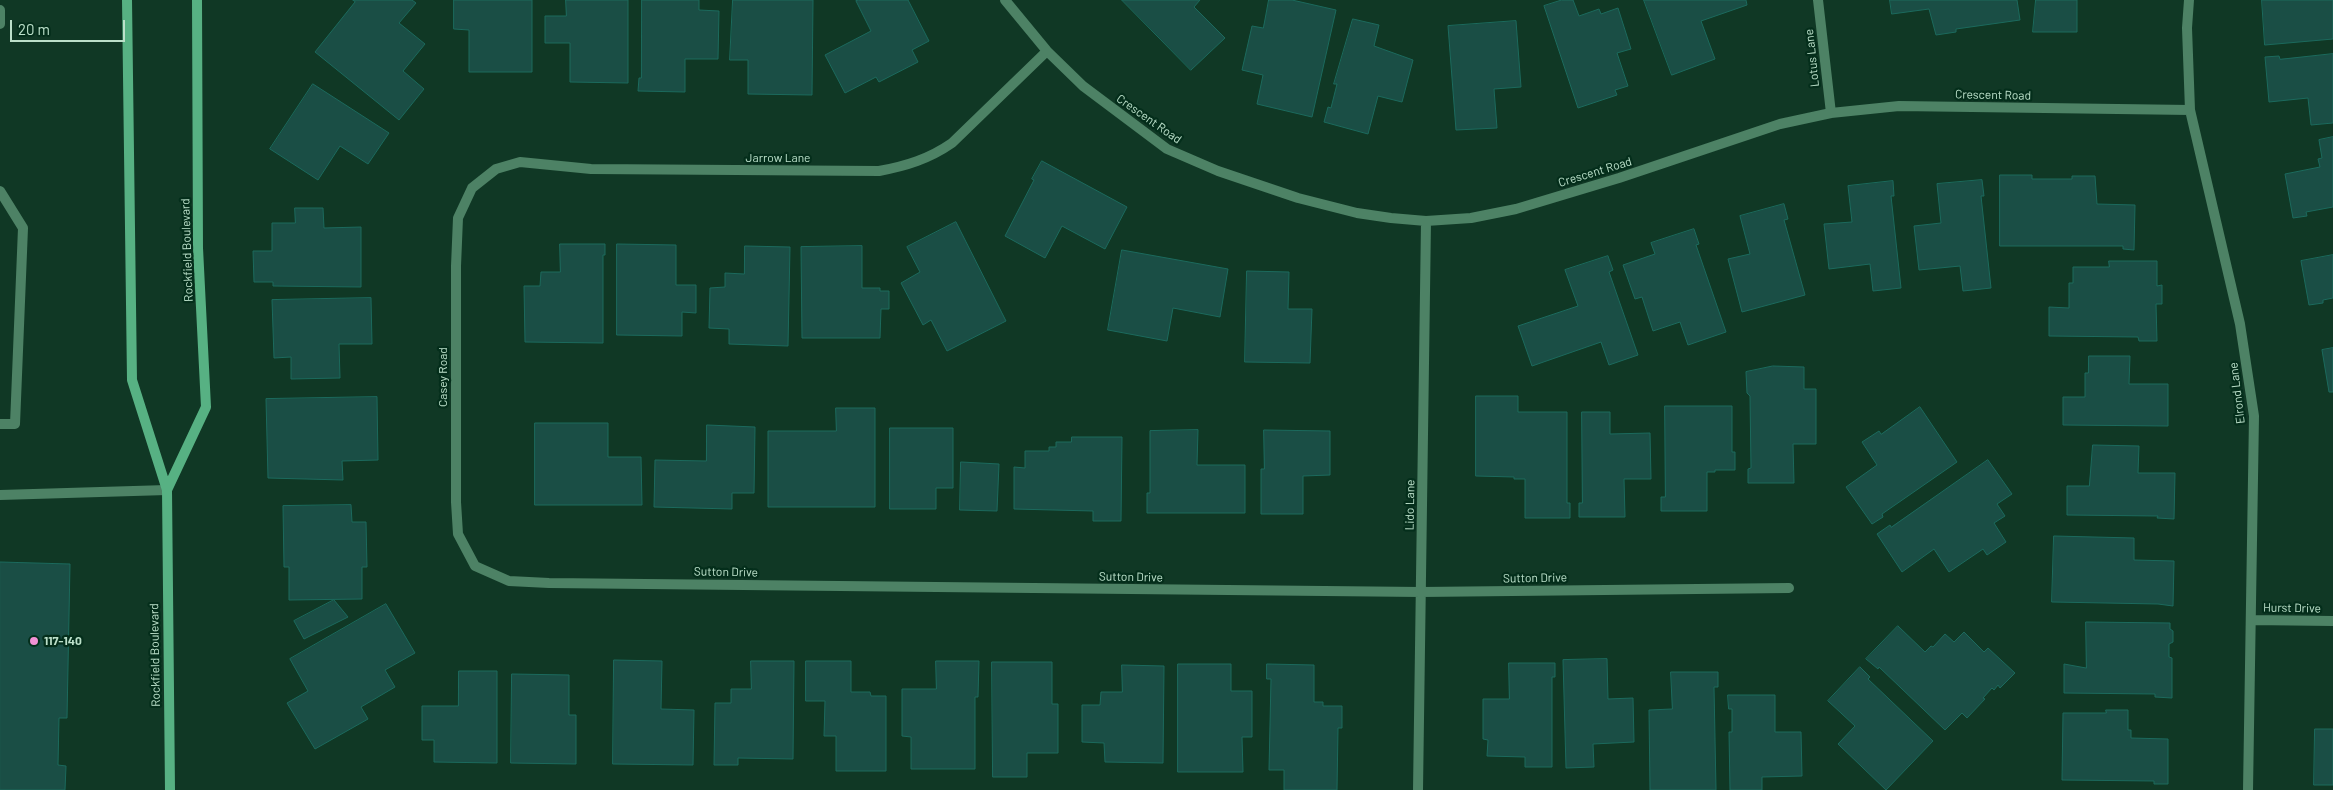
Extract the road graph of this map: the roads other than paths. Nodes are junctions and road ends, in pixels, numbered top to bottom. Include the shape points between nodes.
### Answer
1 (127, 0) edge
2 (197, 0) edge
3 (1005, 0) edge
4 (1818, 0) edge
5 (2189, 0) edge
6 (0, 10) edge
7 (0, 24) edge
8 (1048, 51) junction
9 (2190, 110) junction
10 (1831, 113) junction
11 (472, 188) joint
12 (0, 191) edge
13 (1426, 221) junction
14 (0, 424) edge
15 (167, 490) junction
16 (0, 496) edge
17 (475, 566) joint
18 (1789, 588) dead end
19 (1421, 592) junction
20 (2251, 620) junction
21 (2333, 621) edge
22 (170, 790) edge
23 (1418, 790) edge
24 (2248, 790) edge

1 - 15 main road, Rockfield Boulevard via 132,380
2 - 15 main road, Rockfield Boulevard via 198,248 206,407
3 - 8 street, Crescent Road
4 - 10 street, Lotus Lane
5 - 9 street, Elrond Lane
6 - 7 street
8 - 11 street, Jarrow Lane via 957,139 934,155 879,172 590,169 520,162 496,169
8 - 13 street, Crescent Road via 1083,86 1167,149 1218,171 1298,198 1357,213
9 - 10 street, Crescent Road via 1899,106
9 - 20 street, Elrond Lane via 2240,324 2254,416
10 - 13 street, Crescent Road via 1780,124 1516,209 1472,218
11 - 17 street, Casey Road via 458,218 456,502 458,534
12 - 14 street via 23,228 15,424
13 - 19 street, Lido Lane
15 - 16 street
15 - 22 main road, Rockfield Boulevard
17 - 19 street, Sutton Drive via 509,581 549,583
18 - 19 street, Sutton Drive
19 - 23 street, Lido Lane
20 - 21 street, Hurst Drive
20 - 24 street, Elrond Lane

